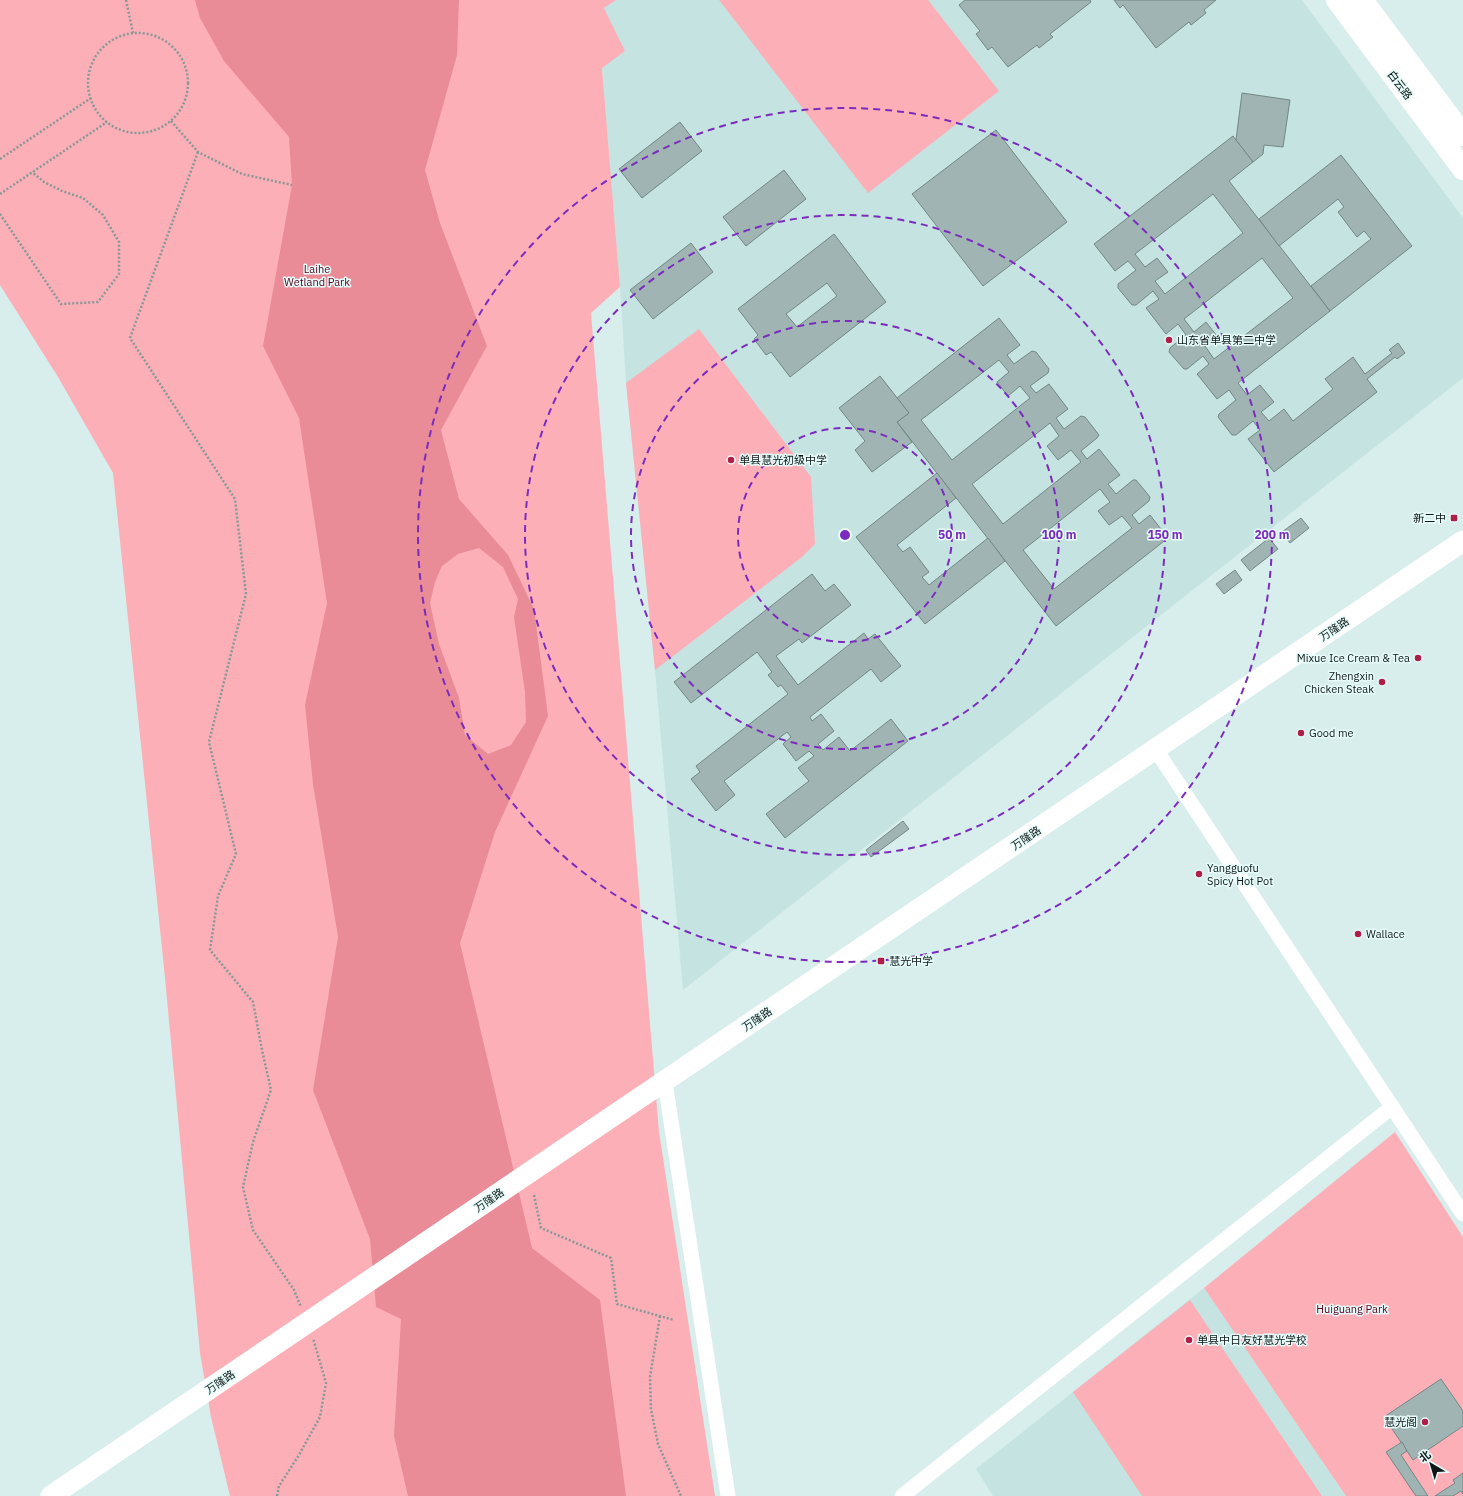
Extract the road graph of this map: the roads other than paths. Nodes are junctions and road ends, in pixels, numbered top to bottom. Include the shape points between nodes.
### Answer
1 (1337, 0) edge
2 (1362, 0) edge
3 (1463, 135) edge
4 (1463, 169) edge
5 (1463, 541) edge
6 (1156, 750) junction
7 (665, 1082) junction
8 (1392, 1107) junction
9 (1463, 1214) edge
10 (51, 1496) edge
11 (728, 1496) edge
12 (902, 1496) edge

1 - 4 main road, 白云路
2 - 3 main road, 白云路
5 - 6 street, 万隆路
6 - 7 street, 万隆路
6 - 8 street
7 - 10 street, 万隆路
7 - 11 street
8 - 9 street
8 - 12 street

